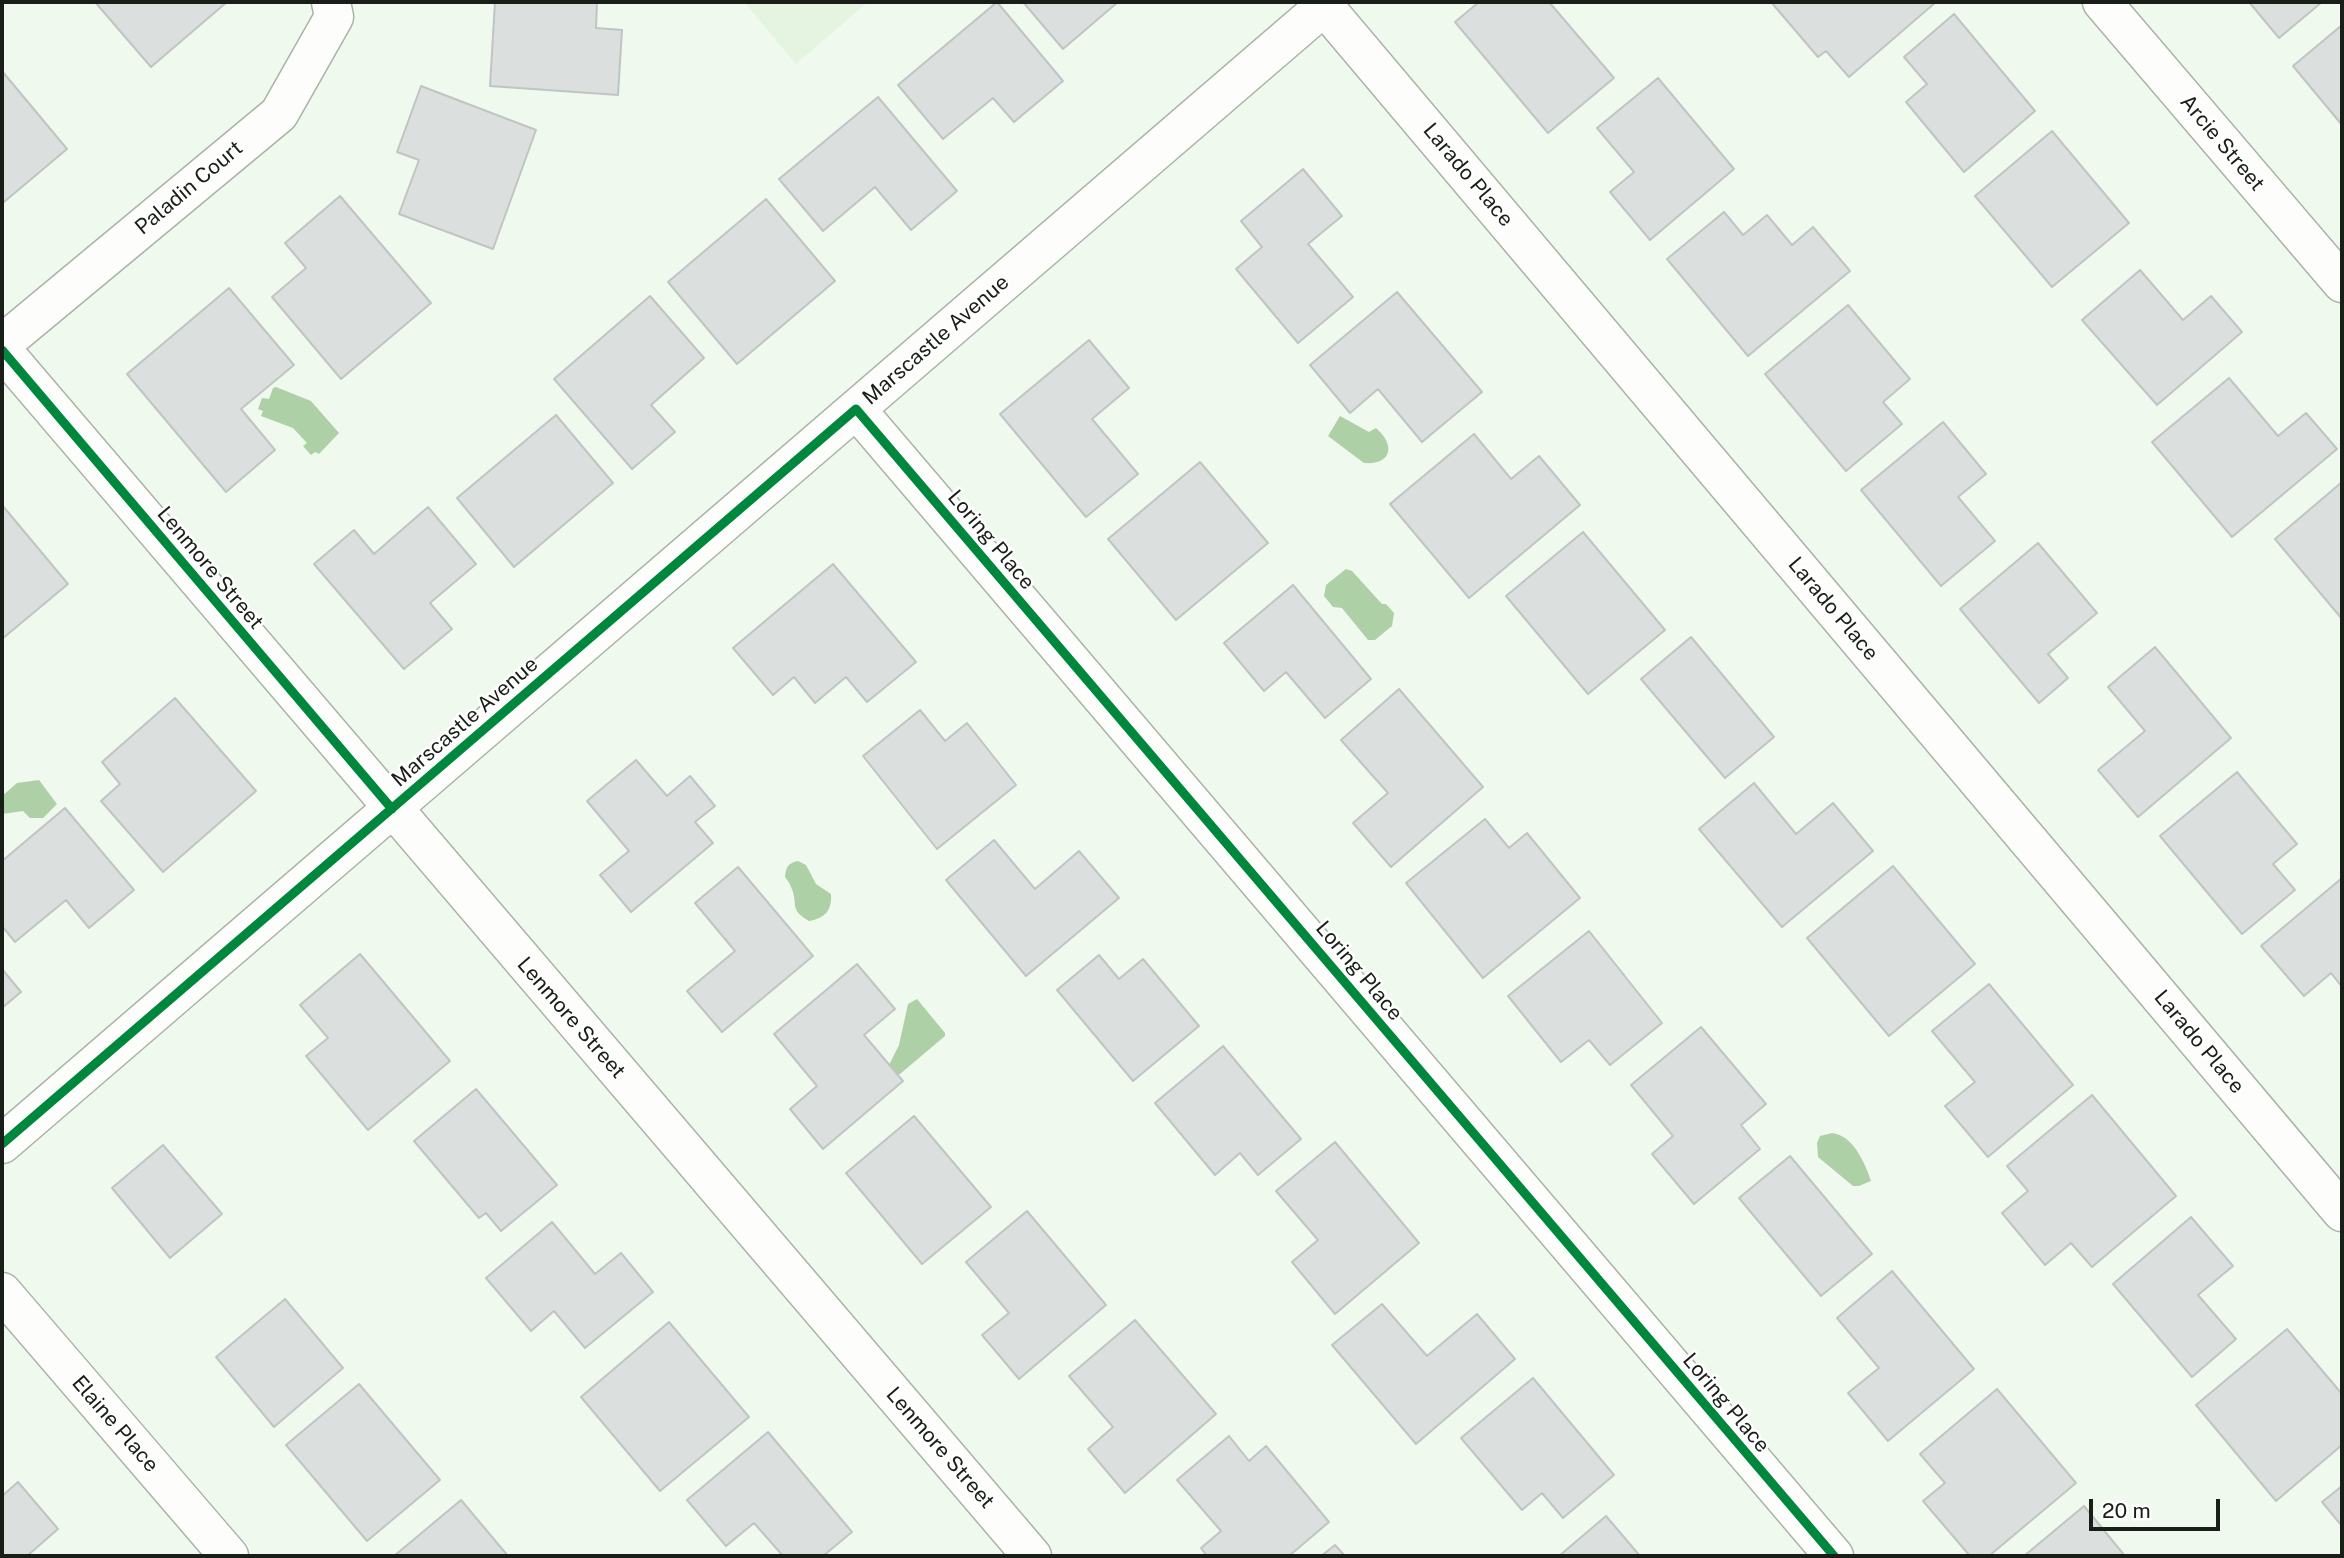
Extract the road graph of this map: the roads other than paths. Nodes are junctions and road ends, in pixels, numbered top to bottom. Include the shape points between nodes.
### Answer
1 (331, 2) edge
2 (2102, 2) edge
3 (1327, 4) edge
4 (2342, 283) edge
5 (2, 344) edge
6 (2, 350) edge
7 (856, 409) junction
8 (392, 808) junction
9 (2, 1144) edge
10 (2342, 1212) edge
11 (2, 1292) edge
12 (229, 1556) edge
13 (1032, 1556) edge
14 (1834, 1556) edge

1 - 5 street, Paladin Court via 334,18 279,114
2 - 4 street, Arcie Street
3 - 7 street, Marscastle Avenue
3 - 10 street, Larado Place
6 - 8 street, Lenmore Street
7 - 8 street, Marscastle Avenue
7 - 14 street, Loring Place
8 - 9 street, Marscastle Avenue
8 - 13 street, Lenmore Street
11 - 12 street, Elaine Place

